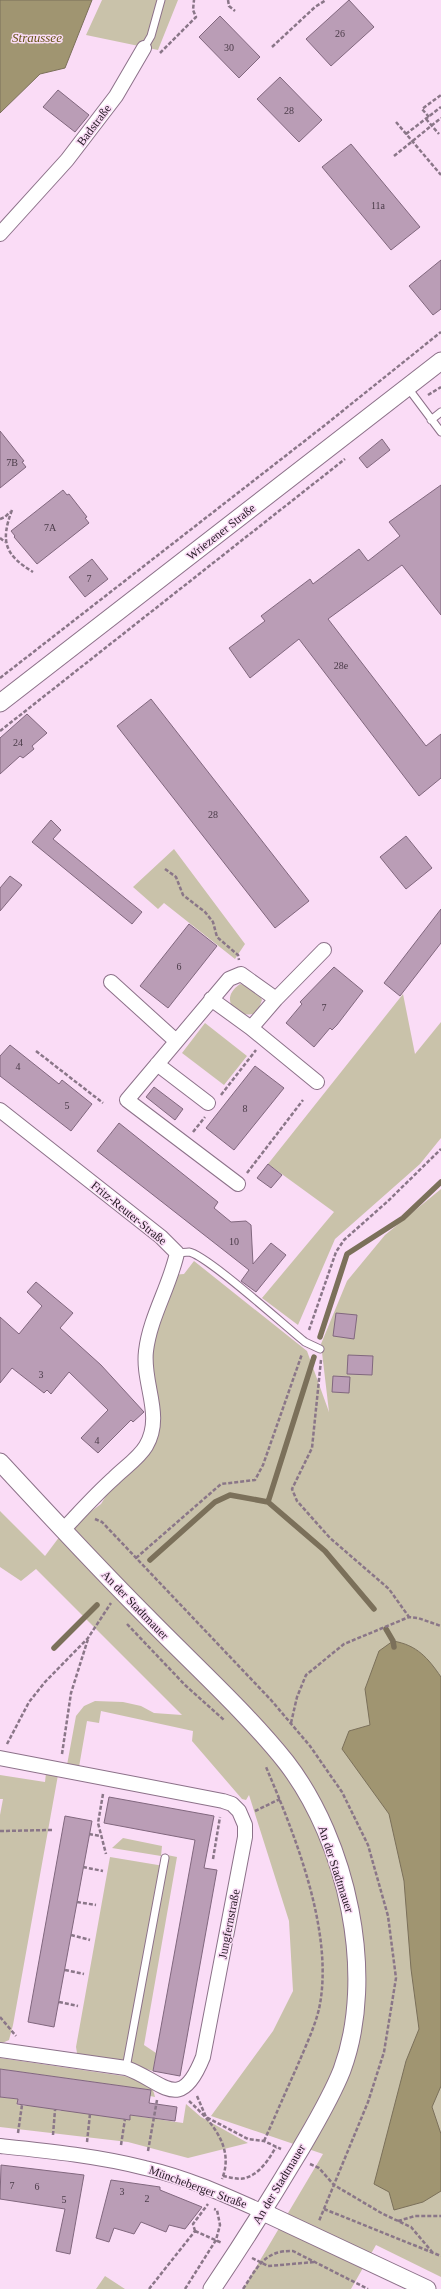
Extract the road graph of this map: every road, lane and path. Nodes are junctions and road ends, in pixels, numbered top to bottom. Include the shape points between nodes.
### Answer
1 (160, 0) edge
2 (194, 0) edge
3 (228, 0) edge
4 (326, 0) edge
5 (235, 11) dead end
6 (272, 47) dead end
7 (144, 48) junction
8 (441, 95) edge
9 (441, 107) edge
10 (428, 118) junction
11 (441, 118) edge
12 (396, 122) dead end
13 (432, 125) junction
14 (406, 134) junction
15 (439, 134) dead end
16 (412, 141) junction
17 (394, 156) dead end
18 (441, 175) edge
19 (0, 234) edge
20 (441, 332) edge
21 (441, 361) edge
22 (441, 387) edge
23 (408, 388) junction
24 (418, 402) junction
25 (441, 412) edge
26 (431, 420) junction
27 (441, 432) edge
28 (350, 455) dead end
29 (0, 519) edge
30 (0, 538) edge
31 (6, 542) junction
32 (33, 572) dead end
33 (0, 678) edge
34 (0, 703) edge
35 (0, 731) edge
36 (165, 869) dead end
37 (324, 950) dead end
38 (241, 974) junction
39 (111, 982) dead end
40 (211, 999) junction
41 (276, 999) junction
42 (252, 1028) junction
43 (264, 1039) junction
44 (176, 1041) junction
45 (36, 1052) dead end
46 (157, 1064) junction
47 (317, 1082) dead end
48 (303, 1100) dead end
49 (103, 1103) dead end
50 (211, 1105) junction
51 (0, 1110) edge
52 (184, 1143) junction
53 (441, 1149) edge
54 (238, 1184) joint
55 (177, 1253) junction
56 (306, 1342) junction
57 (318, 1348) joint
58 (0, 1462) edge
59 (80, 1512) junction
60 (63, 1530) junction
61 (136, 1558) junction
62 (106, 1609) dead end
63 (409, 1617) junction
64 (441, 1626) edge
65 (88, 1638) junction
66 (291, 1724) junction
67 (266, 1739) junction
68 (2, 1753) edge
69 (59, 1768) junction
70 (101, 1776) junction
71 (280, 1800) junction
72 (223, 1801) junction
73 (254, 1812) dead end
74 (52, 1830) dead end
75 (0, 1831) edge
76 (89, 1834) dead end
77 (101, 1836) junction
78 (106, 1854) dead end
79 (165, 1858) dead end
80 (213, 1859) dead end
81 (83, 1867) dead end
82 (103, 1871) dead end
83 (77, 1902) dead end
84 (96, 1905) dead end
85 (71, 1936) dead end
86 (90, 1940) dead end
87 (65, 1970) dead end
88 (84, 1974) dead end
89 (59, 2002) dead end
90 (78, 2006) dead end
91 (0, 2017) edge
92 (16, 2036) dead end
93 (0, 2050) edge
94 (126, 2068) junction
95 (190, 2081) junction
96 (177, 2090) junction
97 (22, 2105) dead end
98 (55, 2110) dead end
99 (90, 2114) dead end
100 (206, 2117) junction
101 (153, 2118) dead end
102 (125, 2119) dead end
103 (53, 2136) dead end
104 (264, 2141) junction
105 (121, 2145) dead end
106 (0, 2147) edge
107 (17, 2148) junction
108 (148, 2151) dead end
109 (85, 2156) junction
110 (334, 2185) junction
111 (263, 2212) junction
112 (441, 2216) edge
113 (397, 2221) junction
114 (195, 2231) junction
115 (216, 2240) junction
116 (433, 2253) junction
117 (441, 2256) edge
118 (260, 2262) junction
119 (315, 2262) junction
120 (149, 2289) edge
121 (185, 2289) edge
122 (212, 2289) edge
123 (243, 2289) edge
124 (368, 2289) edge
125 (427, 2289) edge

1 - 7 lane, Badstraße via 151,36
2 - 7 path via 193,10 196,17 175,38 159,53
3 - 5 path via 229,6
4 - 6 path
7 - 19 street, Badstraße via 116,96 68,160
8 - 10 path via 422,109
9 - 10 path
10 - 13 path
10 - 14 path
11 - 13 path
12 - 14 path
13 - 15 path
13 - 16 path
14 - 16 path
16 - 17 path
16 - 18 path
20 - 33 path via 320,430
21 - 23 street, Wriezener Straße
22 - 24 path
23 - 24 lane
23 - 34 street, Wriezener Straße
24 - 26 lane
25 - 26 lane
26 - 27 lane
28 - 35 path
29 - 31 path via 12,510
30 - 31 path
31 - 32 path via 15,561
36 - 38 path via 176,877 183,895 205,912 213,922 218,936 238,955
37 - 41 street
38 - 40 street via 228,979
38 - 41 street
39 - 44 street
40 - 42 street
40 - 44 street
41 - 42 street
42 - 43 street
43 - 47 street
43 - 50 path
44 - 46 street
45 - 49 path
46 - 50 street
46 - 52 street via 127,1100
48 - 54 path
50 - 52 path
51 - 55 street, Fritz-Reuter-Straße via 161,1237
52 - 54 street
53 - 56 path via 344,1240 336,1252 321,1290
55 - 56 lane via 189,1252 214,1267
55 - 59 street, Fritz-Reuter-Straße via 172,1276 159,1305 146,1352 147,1382 152,1400 154,1427 146,1446
56 - 57 lane
56 - 61 path via 263,1465 255,1480 221,1484
57 - 63 path via 321,1361 312,1448 292,1489 297,1501 330,1538 389,1589
58 - 60 street, An der Stadtmauer
59 - 60 street, Fritz-Reuter-Straße
59 - 61 path via 102,1522
60 - 67 street, An der Stadtmauer
61 - 66 path
62 - 65 path
63 - 64 path
63 - 66 path via 344,1644 306,1675 297,1697
65 - 68 path via 29,1702
65 - 69 path via 71,1693
66 - 110 path via 342,1792 368,1844 388,1916 396,1972 384,2052 368,2102
67 - 71 path via 261,1754
67 - 111 street, An der Stadtmauer via 302,1787 326,1830 352,1917 357,1944 358,1984 350,2043 342,2069 325,2107
68 - 69 street, Jungfernstraße
69 - 70 street, Jungfernstraße
70 - 72 street, Jungfernstraße
70 - 77 path via 98,1824
71 - 73 path
71 - 104 path via 293,1831 311,1897 321,1948 322,1980 318,2010 305,2048
72 - 80 path
72 - 95 street, Jungfernstraße via 232,1804 239,1811 245,1825 245,1837 203,2057
74 - 75 path
76 - 77 path
77 - 78 path
79 - 94 lane
81 - 82 path
83 - 84 path
85 - 86 path
87 - 88 path
89 - 90 path
91 - 92 path
93 - 94 street
94 - 96 street via 165,2089
95 - 96 street, Jungfernstraße
95 - 100 path
96 - 100 path
97 - 107 path
98 - 103 path
99 - 109 path
100 - 104 path via 248,2139
100 - 104 path via 227,2155 223,2176 245,2178 256,2172 267,2162 276,2147
101 - 108 path
102 - 105 path
106 - 107 street, Müncheberger Straße
107 - 109 street, Müncheberger Straße
109 - 111 street, Müncheberger Straße via 172,2175
110 - 113 path
110 - 116 path via 324,2209
111 - 122 street, An der Stadtmauer
111 - 125 street, Müncheberger Straße
112 - 113 path via 415,2216
113 - 116 path via 411,2227
114 - 115 path
114 - 115 path via 193,2224 208,2205 217,2210 220,2225
114 - 120 path
115 - 121 path
116 - 117 path
118 - 119 path via 268,2266
118 - 119 path via 282,2251 293,2251
118 - 123 path
119 - 124 path

